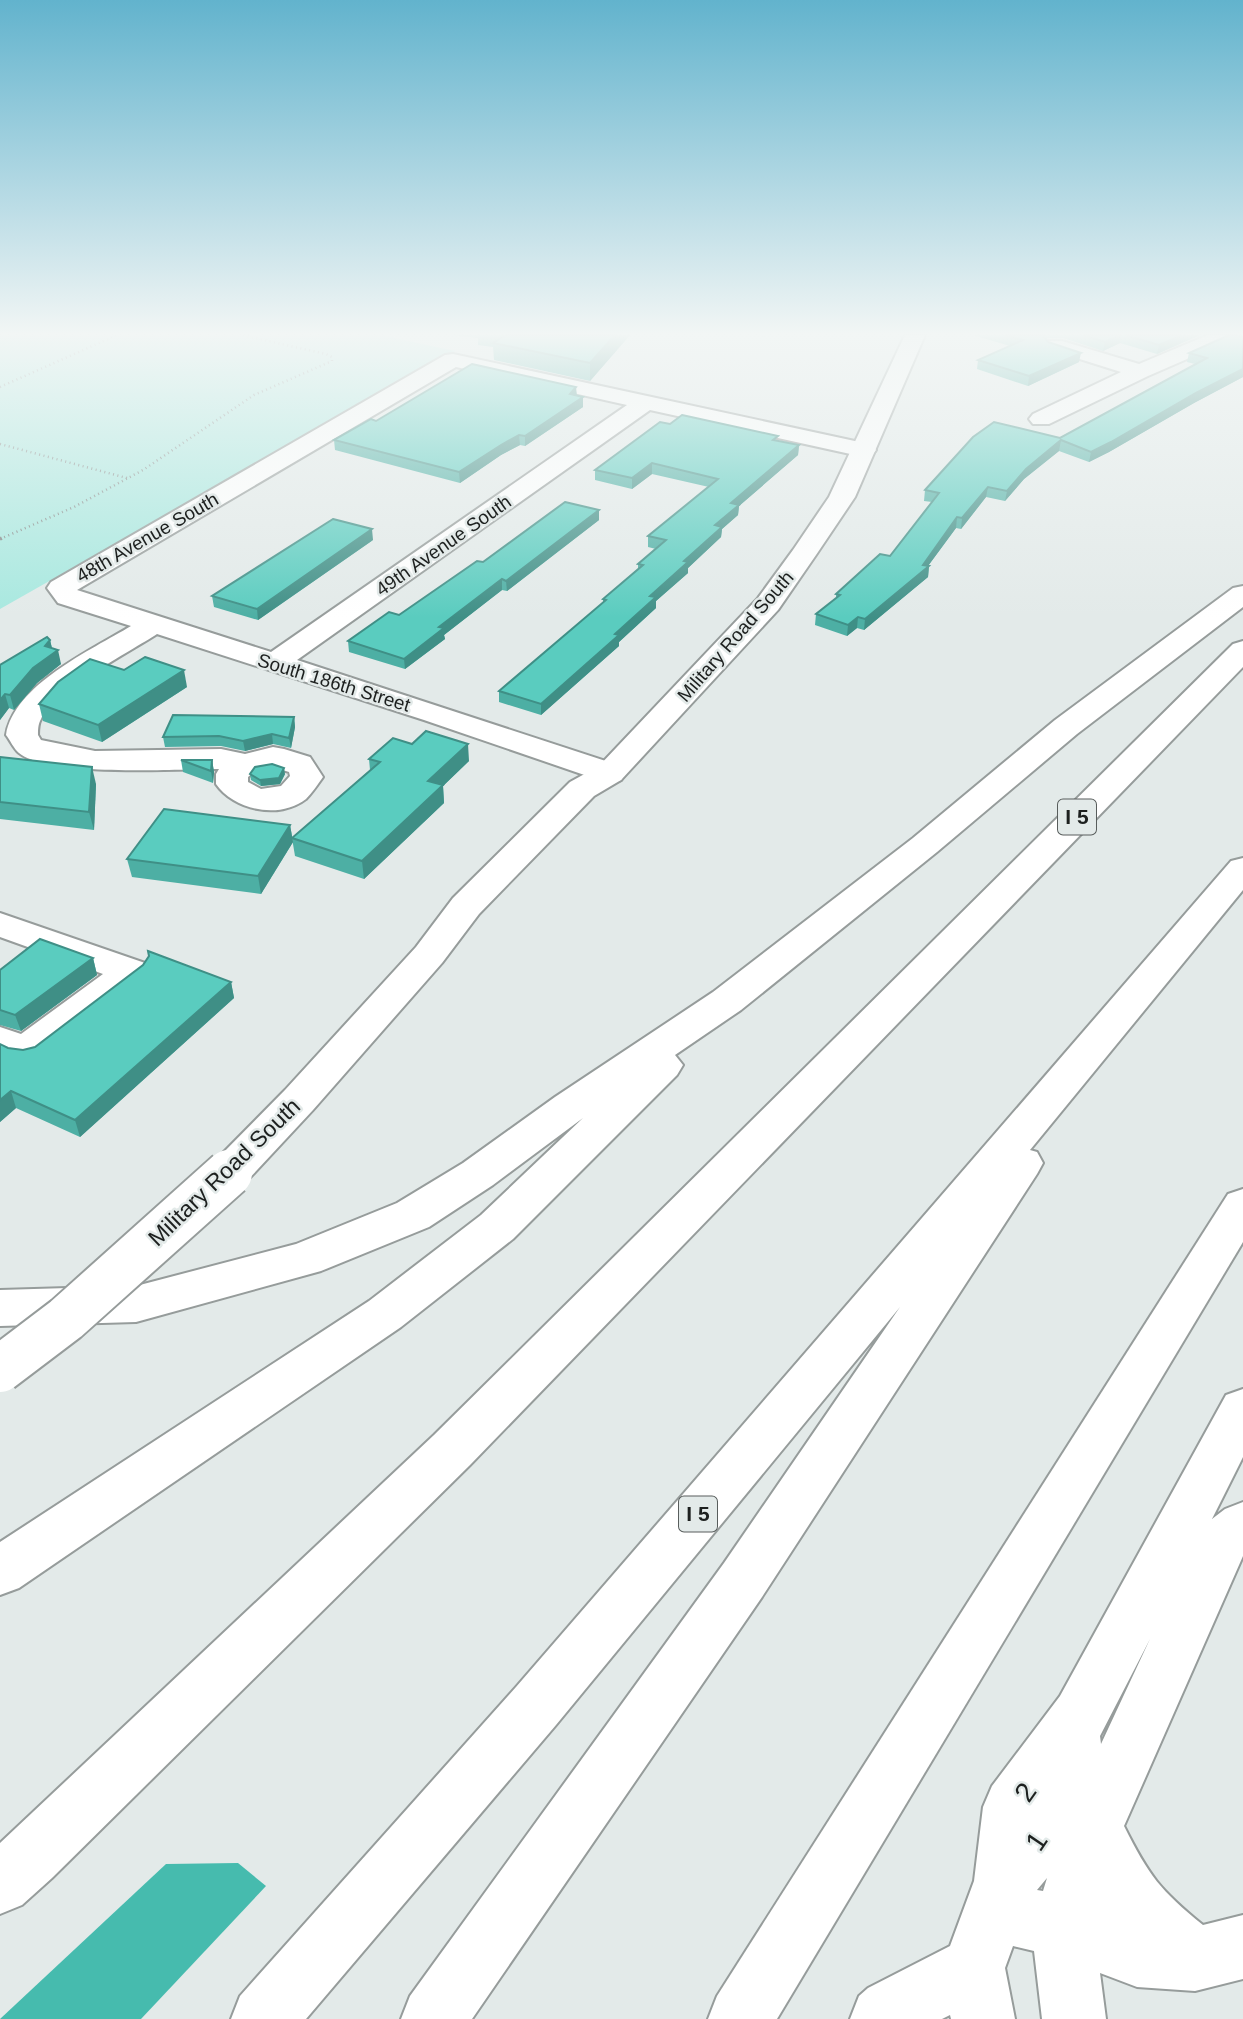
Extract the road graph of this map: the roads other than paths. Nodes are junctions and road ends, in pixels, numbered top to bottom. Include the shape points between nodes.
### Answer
1 (335, 429) edge
2 (607, 429) edge
3 (770, 429) edge
4 (873, 429) edge
5 (864, 450) junction
6 (61, 589) joint
7 (1243, 594) edge
8 (153, 625) junction
9 (1243, 650) edge
10 (274, 663) junction
11 (0, 704) edge
12 (34, 706) junction
13 (245, 764) dead end
14 (610, 773) junction
15 (1243, 868) edge
16 (4, 931) edge
17 (727, 1001) junction
18 (1128, 1004) junction
19 (0, 1041) edge
20 (1243, 1205) edge
21 (0, 1308) edge
22 (0, 1369) edge
23 (1243, 1409) edge
24 (1243, 1525) edge
25 (0, 1571) edge
26 (1093, 1828) junction
27 (0, 1884) edge
28 (1000, 1896) junction
29 (1062, 1927) junction
30 (1219, 1953) edge
31 (963, 1996) edge
32 (262, 2019) edge
33 (433, 2019) edge
34 (740, 2019) edge
35 (882, 2019) edge
36 (1074, 2019) edge

1 - 6 main road, 48th Avenue South
2 - 10 main road, 49th Avenue South
3 - 5 main road
4 - 5 main road, Military Road South
5 - 14 main road, Military Road South via 842,498 768,604
6 - 8 main road, South 186th Street via 68,597
7 - 17 main road via 1066,727
8 - 10 main road, South 186th Street
8 - 12 main road
9 - 27 main road, I 5 via 452,1450
10 - 14 main road, South 186th Street
11 - 12 main road
12 - 13 main road via 24,720 22,735 30,747 50,754 95,761 221,759
14 - 22 main road, Military Road South, bridge via 582,789 466,906 429,955 229,1172 66,1320
15 - 18 main road, I 5
16 - 19 main road via 132,971 24,1052
17 - 21 main road via 412,1215 304,1259 136,1304
17 - 25 main road via 497,1227 385,1314
18 - 32 main road, I 5 via 536,1706
18 - 33 main road via 743,1580
20 - 34 main road
23 - 28 main road, 1 via 1080,1716 1044,1834
24 - 26 main road via 1221,1542
26 - 29 main road
26 - 30 main road via 1144,1917
28 - 29 main road
28 - 31 main road, 1
29 - 30 main road via 1137,1955
29 - 36 main road
31 - 35 main road via 891,2011

